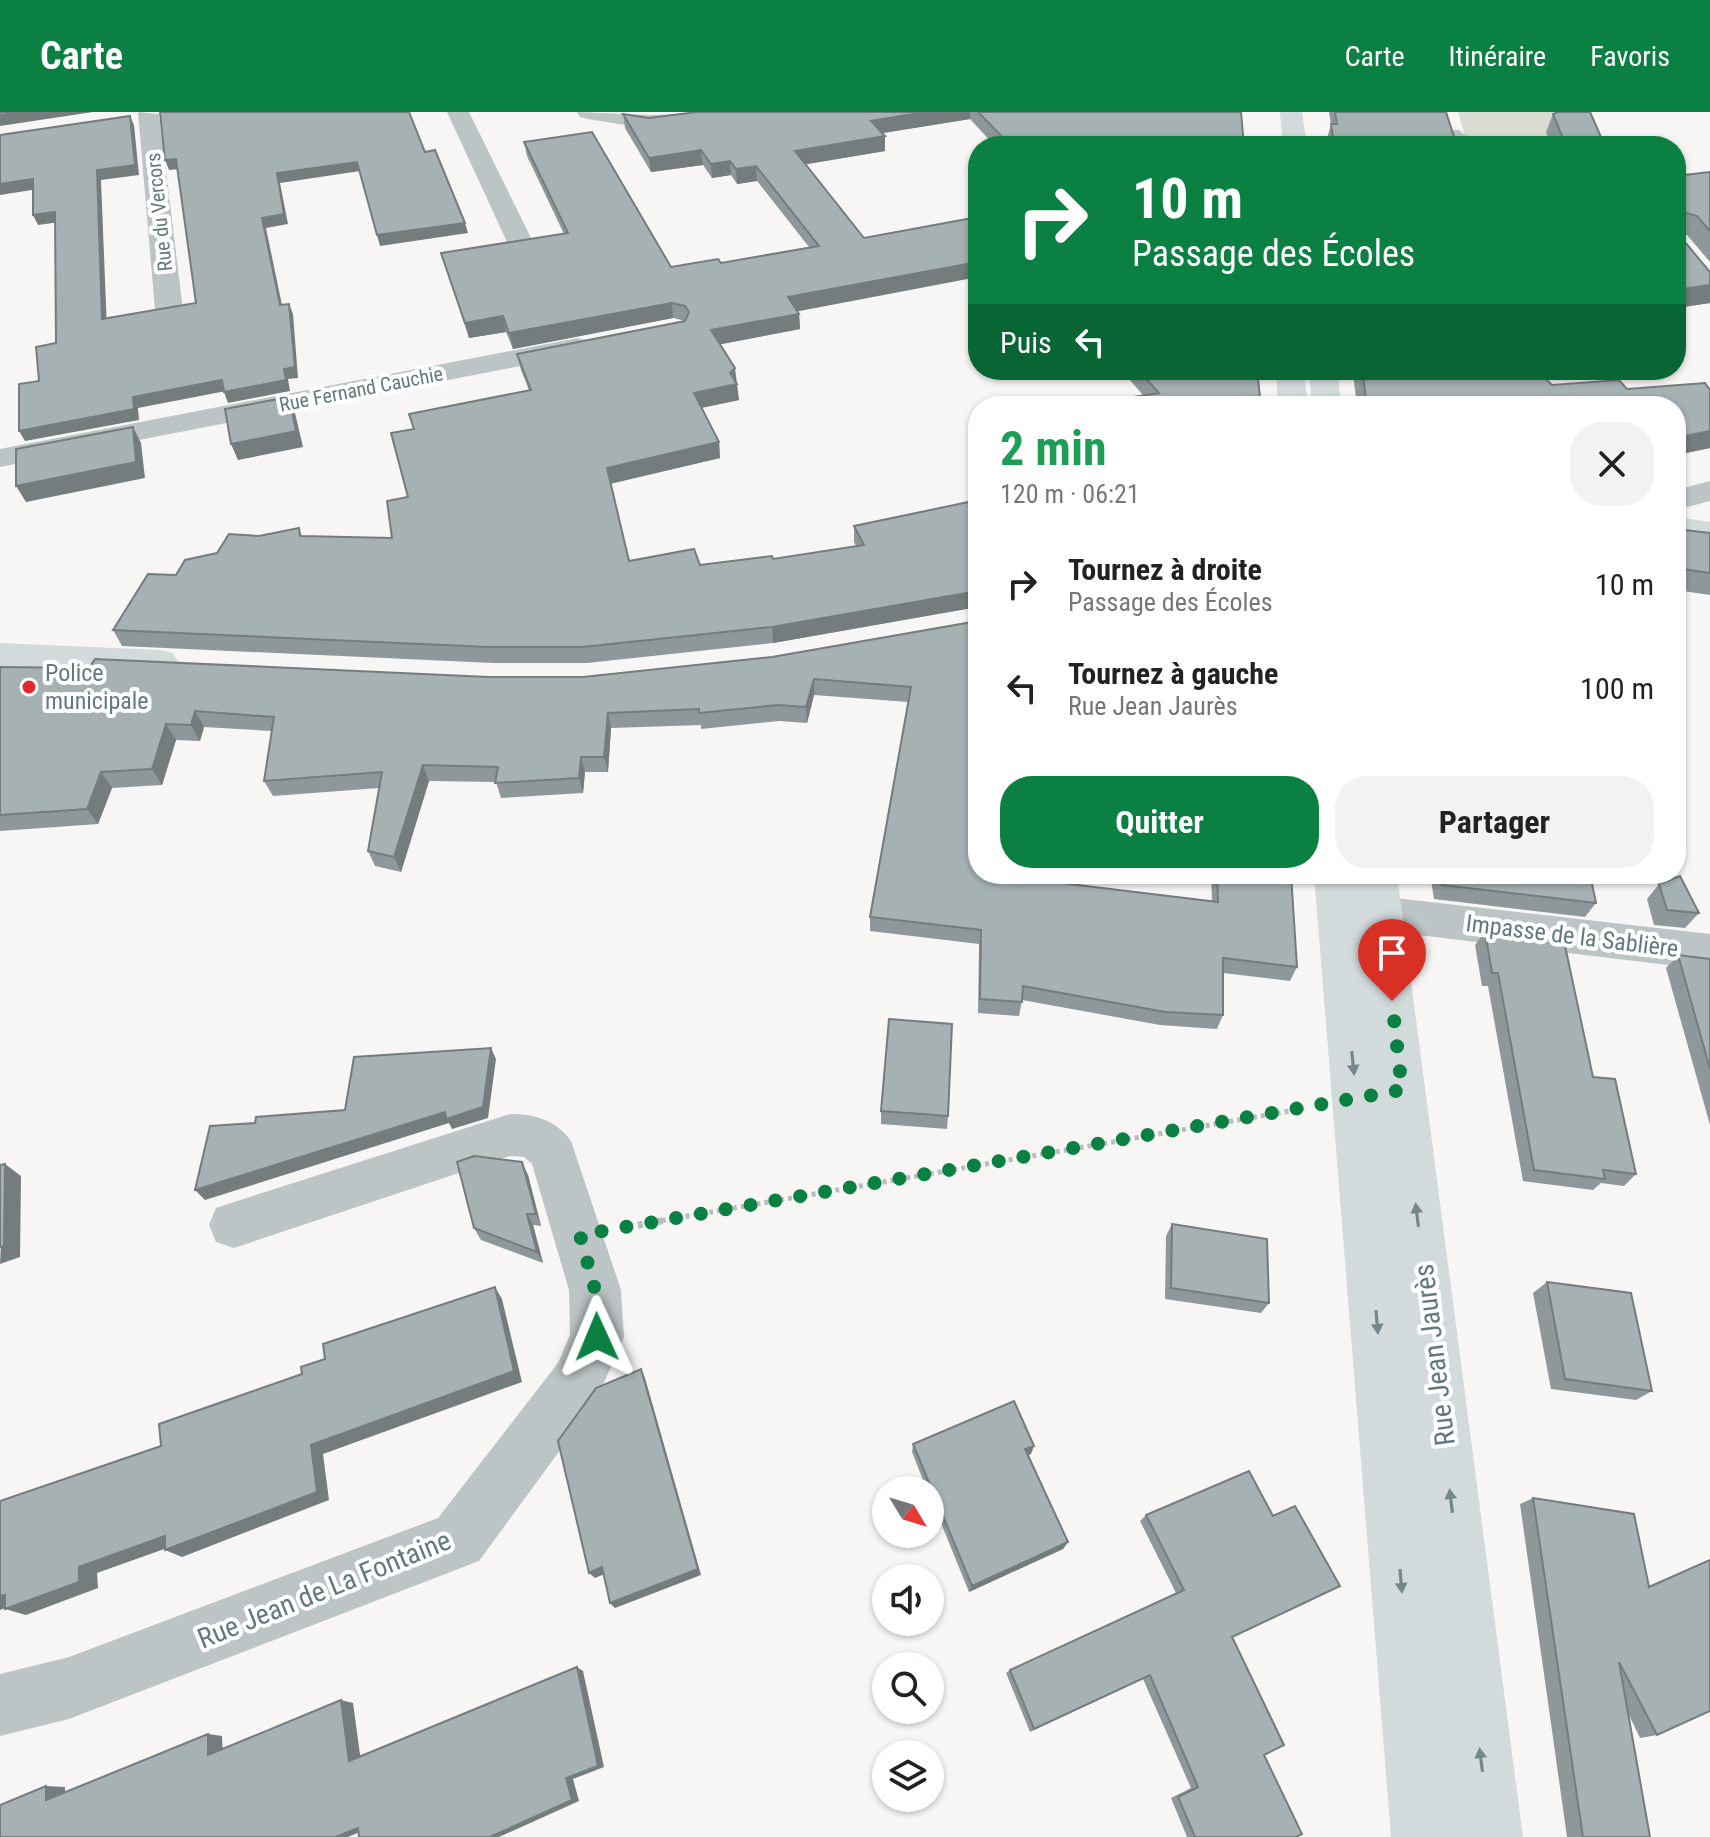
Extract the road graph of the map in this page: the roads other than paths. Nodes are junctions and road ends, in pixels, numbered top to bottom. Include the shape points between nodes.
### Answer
1 (458, 112) edge
2 (588, 112) edge
3 (735, 112) edge
4 (1291, 112) edge
5 (155, 113) edge
6 (118, 118) edge
7 (1455, 132) edge
8 (1294, 136) edge
9 (1460, 136) edge
10 (520, 242) edge
11 (169, 310) edge
12 (612, 341) edge
13 (0, 458) edge
14 (1710, 491) edge
15 (1686, 497) edge
16 (1686, 528) edge
17 (1710, 532) edge
18 (0, 655) edge
19 (191, 664) edge
20 (1357, 892) edge
21 (1710, 952) edge
22 (234, 1225) dead end
23 (0, 1705) edge
24 (1424, 1837) edge
25 (1490, 1837) edge

1 - 10 street
2 - 3 street via 650,122
4 - 8 main road
5 - 6 street
5 - 11 street, Rue du Vercors
7 - 9 lane
12 - 13 street, Rue Fernand Cauchie
14 - 15 street
16 - 17 main road
18 - 19 main road
20 - 21 street, Impasse de la Sablière
20 -> 24 main road, Rue Jean Jaurès via 1357,1099
25 -> 20 main road, Rue Jean Jaurès
22 - 23 street, Rue Jean de La Fontaine via 510,1135 537,1137 549,1146 580,1235 595,1290 597,1337 577,1382 458,1540 69,1688

